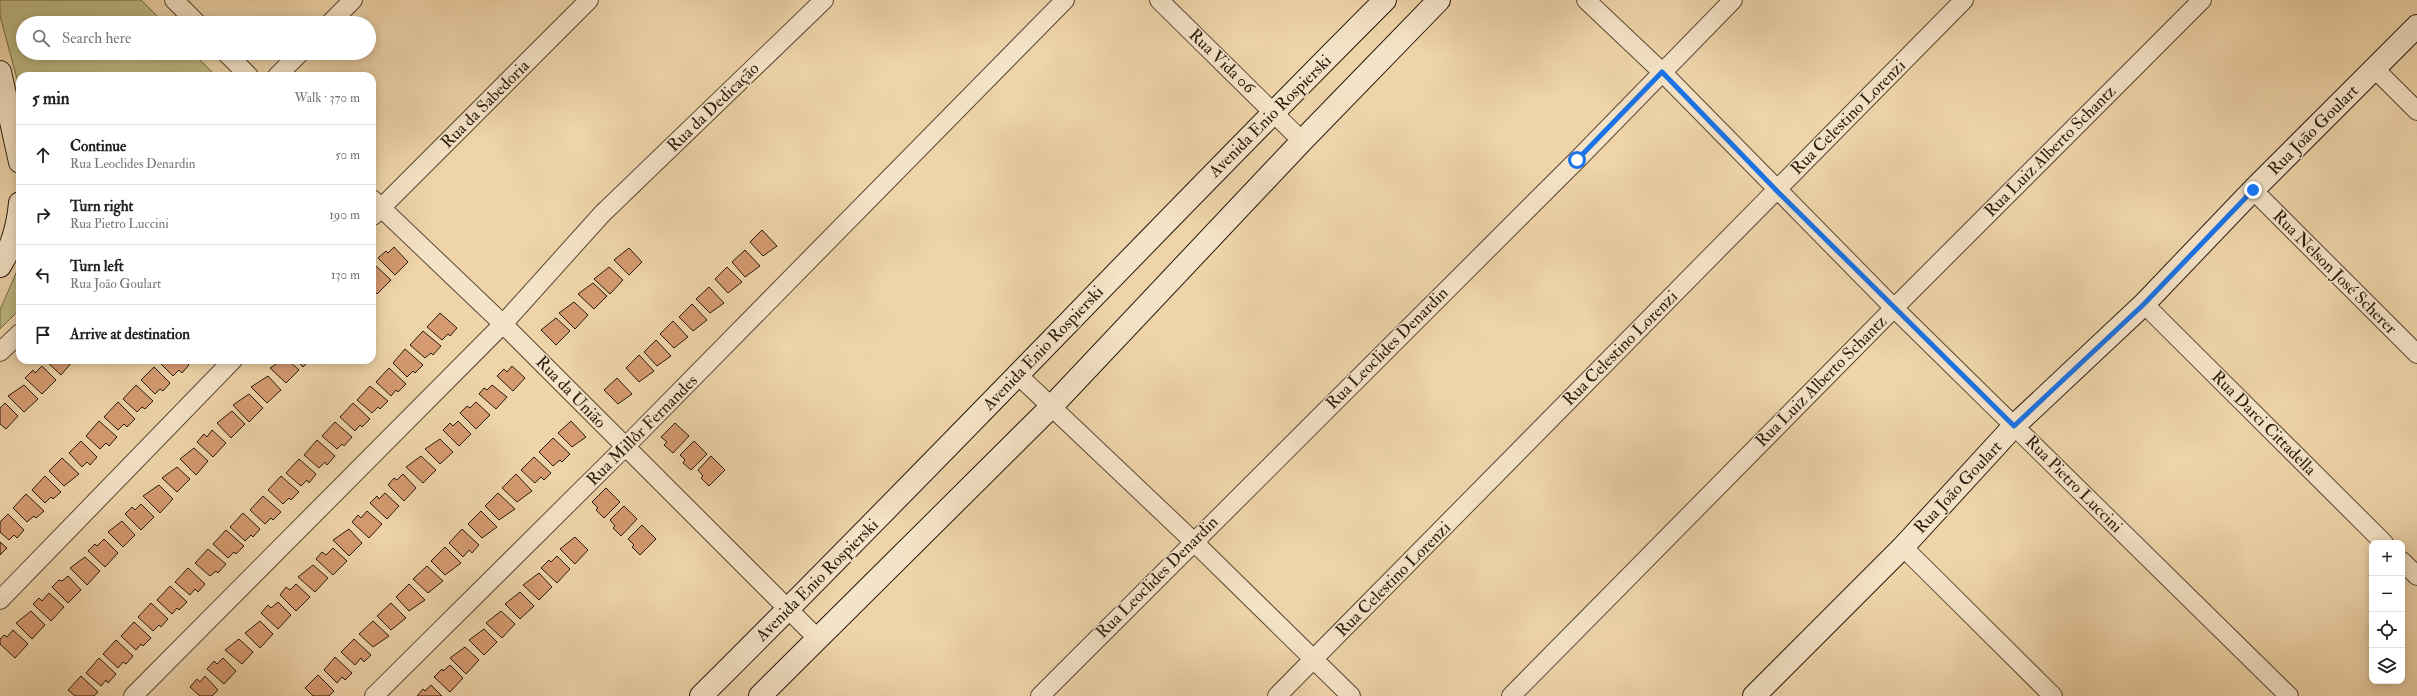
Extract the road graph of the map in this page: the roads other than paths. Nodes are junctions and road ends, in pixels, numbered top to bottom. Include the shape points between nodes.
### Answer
1 (174, 0) edge
2 (353, 0) edge
3 (589, 0) edge
4 (824, 0) edge
5 (1065, 0) edge
6 (1159, 0) edge
7 (1385, 0) edge
8 (1439, 0) edge
9 (1586, 0) edge
10 (1733, 0) edge
11 (1964, 0) edge
12 (2202, 0) edge
13 (190, 16) edge
14 (337, 16) edge
15 (2417, 26) edge
16 (233, 60) edge
17 (293, 60) edge
18 (2375, 69) junction
19 (0, 72) edge
20 (245, 72) edge
21 (281, 72) edge
22 (1662, 72) junction
23 (1274, 111) junction
24 (2417, 111) edge
25 (1302, 141) junction
26 (16, 144) edge
27 (1776, 190) junction
28 (2253, 190) junction
29 (376, 207) edge
30 (376, 209) edge
31 (16, 227) edge
32 (0, 266) edge
33 (2144, 304) junction
34 (1894, 308) junction
35 (503, 324) junction
36 (16, 337) edge
37 (0, 352) edge
38 (2417, 354) edge
39 (229, 364) edge
40 (1018, 374) junction
41 (1051, 407) junction
42 (2014, 426) junction
43 (625, 448) junction
44 (2381, 540) edge
45 (1193, 541) junction
46 (1903, 547) junction
47 (2405, 564) edge
48 (2417, 576) edge
49 (0, 600) edge
50 (789, 610) junction
51 (818, 639) junction
52 (1314, 659) junction
53 (133, 696) edge
54 (374, 696) edge
55 (701, 696) edge
56 (760, 696) edge
57 (1040, 696) edge
58 (1277, 696) edge
59 (1351, 696) edge
60 (1511, 696) edge
61 (1754, 696) edge
62 (2053, 696) edge
63 (2289, 696) edge

1 - 13 street
2 - 14 street
3 - 29 street, Rua da Sabedoria
4 - 35 street, Rua da Dedicação via 602,214
5 - 43 street, Rua Millôr Fernandes
6 - 23 street, Rua Vida 06
7 - 23 street, Avenida Enio Rospierski
8 - 25 street
9 - 22 street, Rua Pietro Luccini
10 - 22 street, Rua Leoclides Denardin
11 - 27 street, Rua Celestino Lorenzi
12 - 34 street, Rua Luiz Alberto Schantz
15 - 18 street, Rua João Goulart
16 - 20 street
17 - 21 street
18 - 24 street
18 - 28 street, Rua João Goulart
19 - 26 street
22 - 27 street, Rua Pietro Luccini
22 - 45 street, Rua Leoclides Denardin
23 - 25 street, Rua Vida 06
23 - 40 street, Avenida Enio Rospierski
25 - 41 street
27 - 34 street, Rua Pietro Luccini
27 - 52 street, Rua Celestino Lorenzi
28 - 33 street, Rua João Goulart
28 - 38 street, Rua Nelson José Scherer
30 - 35 street, Rua da União
31 - 32 street
33 - 42 street, Rua João Goulart
33 - 44 street, Rua Darci Cittadella
34 - 42 street, Rua Pietro Luccini
34 - 60 street, Rua Luiz Alberto Schantz
35 - 43 street, Rua da União
35 - 53 street, Rua da Dedicação
36 - 37 street
39 - 49 street
40 - 41 street
40 - 50 street, Avenida Enio Rospierski
41 - 45 street
41 - 51 street
42 - 46 street, Rua João Goulart
42 - 63 street, Rua Pietro Luccini
43 - 50 street, Rua da União
43 - 54 street, Rua Millôr Fernandes
45 - 52 street
45 - 57 street, Rua Leoclides Denardin
46 - 61 street, Rua João Goulart
46 - 62 street
47 - 48 street
50 - 51 street, Rua da União
50 - 55 street, Avenida Enio Rospierski
51 - 56 street
52 - 58 street, Rua Celestino Lorenzi
52 - 59 street

